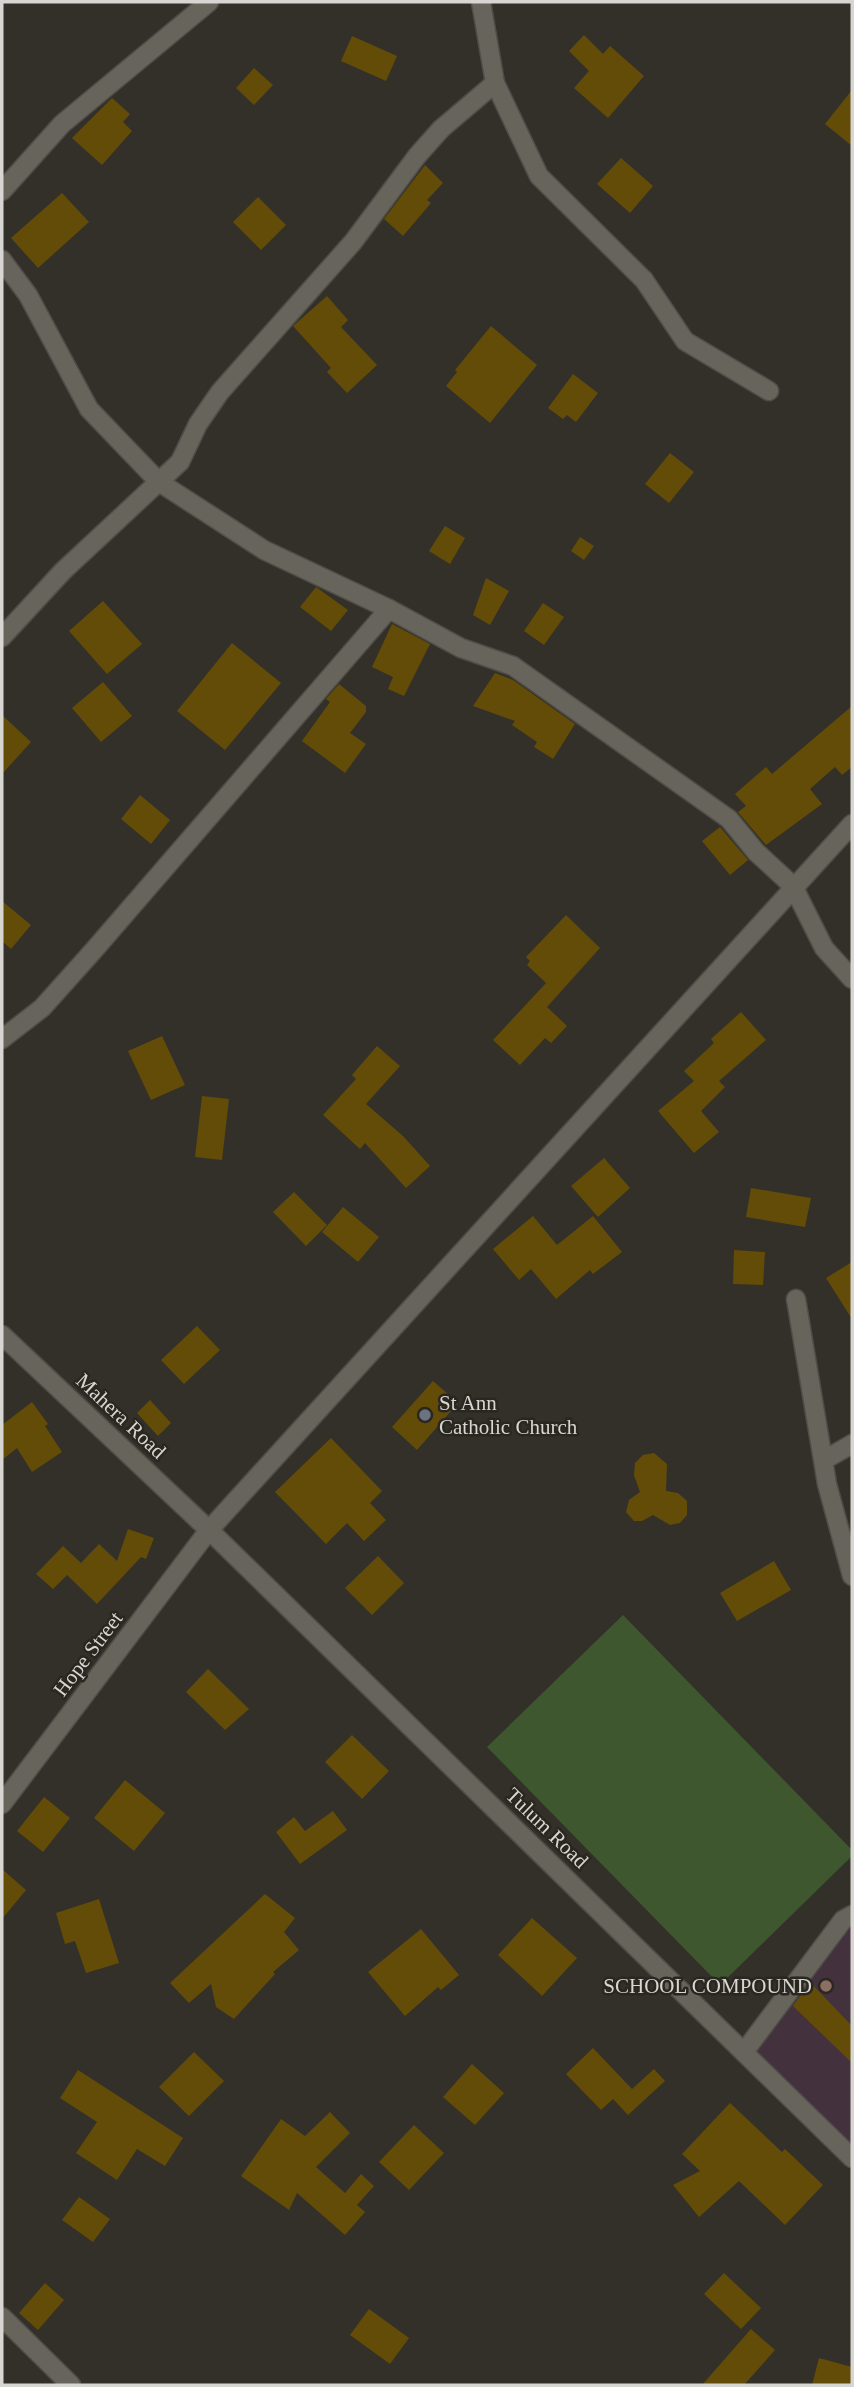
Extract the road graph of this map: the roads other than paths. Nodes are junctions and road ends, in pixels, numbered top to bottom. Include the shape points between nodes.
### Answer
1 (209, 2) edge
2 (481, 2) edge
3 (495, 83) junction
4 (2, 191) edge
5 (2, 260) edge
6 (769, 391) dead end
7 (159, 482) junction
8 (389, 609) junction
9 (2, 637) edge
10 (852, 824) edge
11 (793, 886) junction
12 (852, 979) edge
13 (2, 1039) edge
14 (796, 1299) dead end
15 (2, 1335) edge
16 (8, 1350) edge
17 (852, 1444) edge
18 (824, 1460) junction
19 (209, 1530) junction
20 (852, 1576) edge
21 (2, 1804) edge
22 (852, 1915) edge
23 (744, 2052) junction
24 (852, 2158) edge
25 (2, 2317) edge
26 (71, 2385) edge

1 - 4 street via 62,124
2 - 3 street
3 - 6 street via 539,176 644,281 685,341
3 - 7 street via 417,156 353,242 220,392 180,462
5 - 7 street via 28,295 89,409
7 - 8 street via 264,550
7 - 9 street via 63,571
8 - 11 street via 461,648 513,666 580,711 729,819
8 - 13 street via 86,960 43,1007
10 - 11 street, Hope Street
11 - 12 street via 824,948
11 - 19 street, Hope Street
14 - 18 street
15 - 16 street, Mahera Road
16 - 19 street, Mahera Road
17 - 18 street
18 - 20 street
19 - 21 street, Hope Street
19 - 23 street, Tulum Road
22 - 23 street via 843,1920
23 - 24 street, Tulum Road
25 - 26 street

